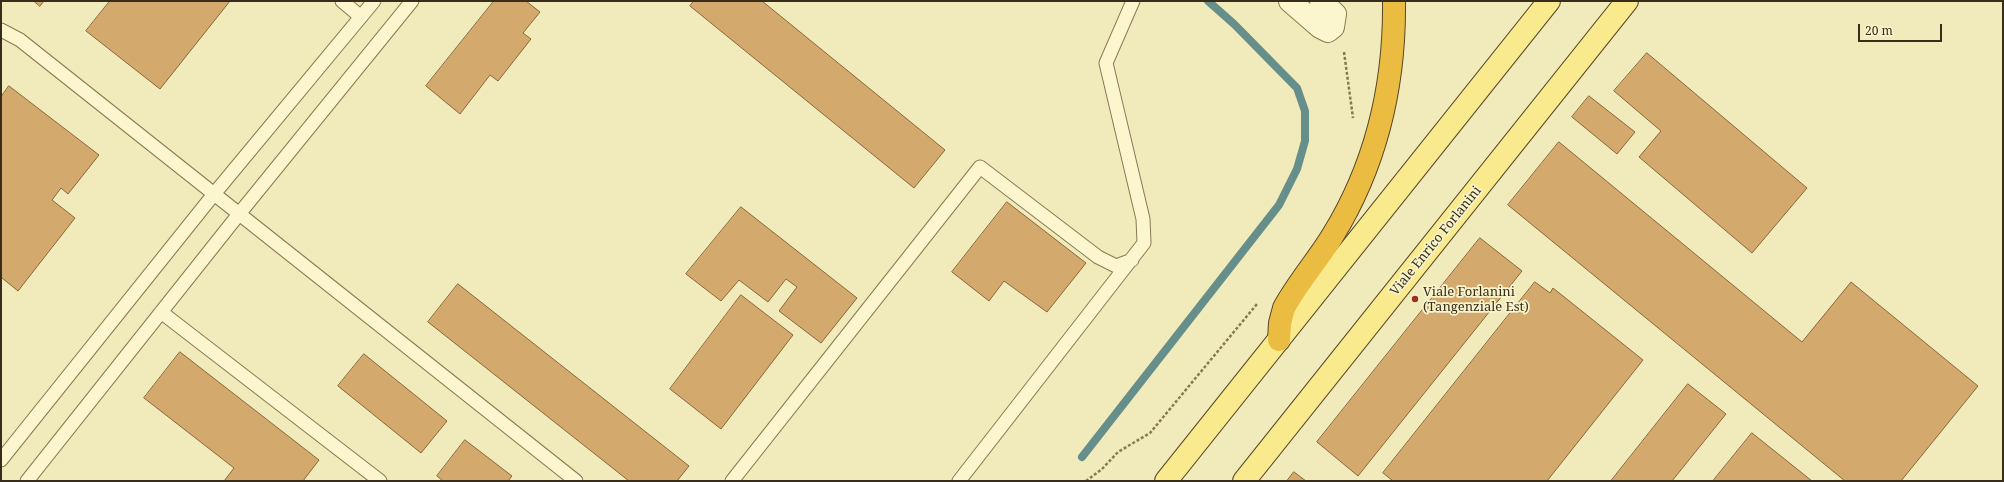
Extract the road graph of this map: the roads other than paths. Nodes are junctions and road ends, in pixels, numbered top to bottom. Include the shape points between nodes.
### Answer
1 (342, 1) edge
2 (374, 1) edge
3 (412, 1) edge
4 (1133, 1) edge
5 (1290, 1) edge
6 (1321, 1) edge
7 (1394, 1) edge
8 (1549, 1) edge
9 (1627, 1) edge
10 (361, 17) junction
11 (1, 30) edge
12 (214, 194) junction
13 (239, 214) junction
14 (1132, 260) junction
15 (161, 312) junction
16 (1279, 340) junction
17 (1, 460) edge
18 (27, 481) edge
19 (380, 481) edge
20 (576, 481) edge
21 (732, 481) edge
22 (959, 481) edge
23 (1166, 481) edge
24 (1244, 481) edge

1 - 10 lane
2 - 10 lane
3 - 13 lane
4 - 14 lane via 1106,63 1143,219 1144,243
5 - 6 street via 1328,31 1333,27 1335,14
7 - 16 highway via 1391,73 1384,112 1368,164 1353,201 1284,308
8 - 16 main road
9 - 24 main road, Viale Enrico Forlanini
10 - 12 lane
11 - 12 lane via 20,40
12 - 13 lane
12 - 17 lane
13 - 15 lane
13 - 20 lane
14 - 21 lane via 1116,266 1098,257 980,166
14 - 22 lane
15 - 18 lane
15 - 19 lane
16 - 23 main road

